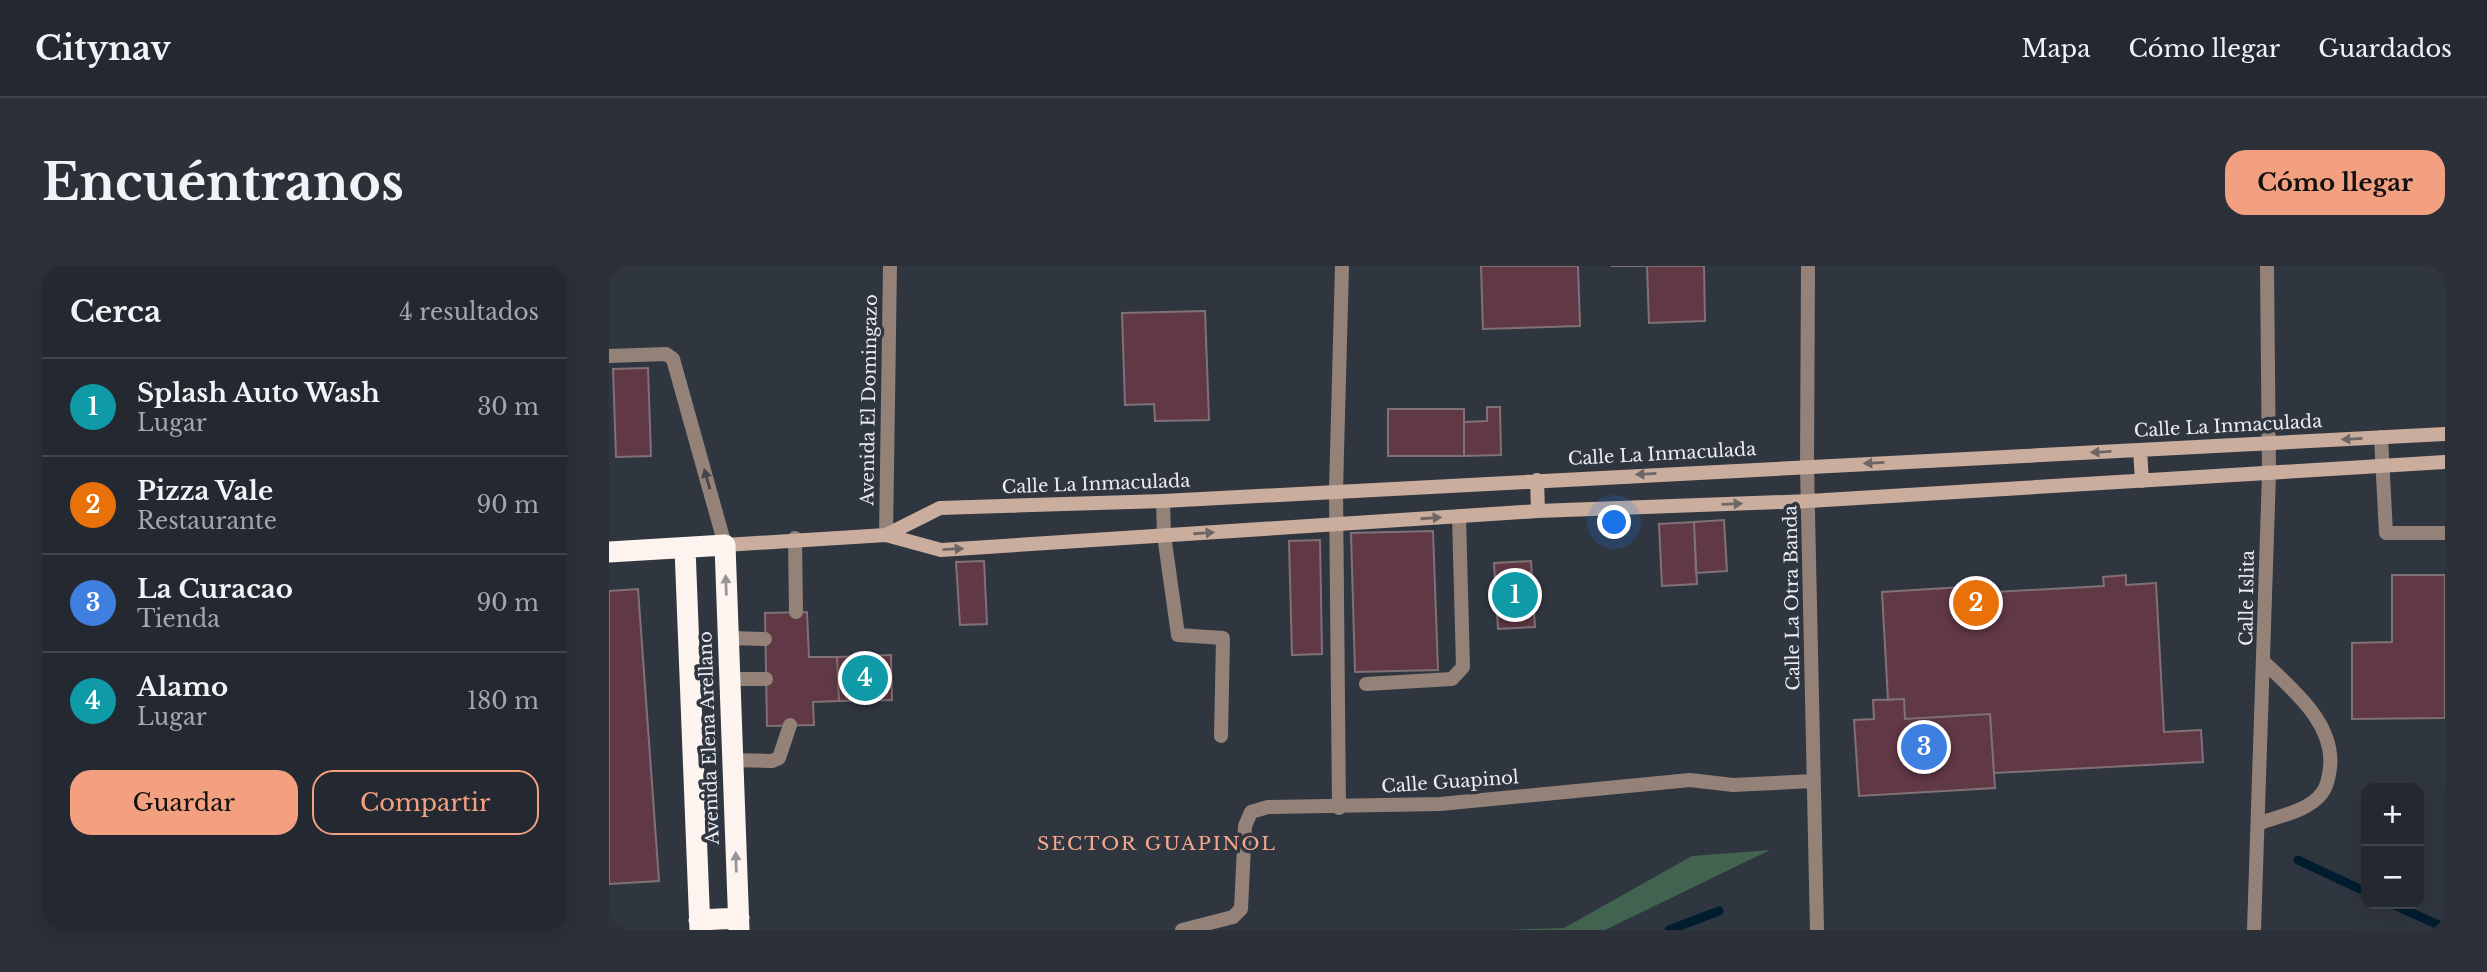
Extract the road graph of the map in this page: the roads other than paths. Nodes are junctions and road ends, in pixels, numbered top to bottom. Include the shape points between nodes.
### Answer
1 (890, 266) edge
2 (1342, 266) edge
3 (1808, 266) edge
4 (2267, 266) edge
5 (609, 356) edge
6 (2445, 434) edge
7 (2381, 437) junction
8 (2269, 443) junction
9 (2140, 450) junction
10 (2445, 462) edge
11 (1807, 466) junction
12 (2383, 466) junction
13 (2269, 474) junction
14 (1537, 480) junction
15 (2142, 481) junction
16 (1336, 491) junction
17 (1163, 501) junction
18 (1809, 501) junction
19 (1538, 511) junction
20 (1459, 516) junction
21 (1336, 524) junction
22 (2445, 533) edge
23 (886, 535) junction
24 (1164, 535) junction
25 (795, 538) junction
26 (725, 545) junction
27 (685, 548) junction
28 (609, 552) edge
29 (796, 612) dead end
30 (728, 638) junction
31 (765, 639) dead end
32 (2265, 663) junction
33 (767, 679) dead end
34 (729, 680) junction
35 (1366, 684) dead end
36 (790, 725) dead end
37 (1221, 736) dead end
38 (732, 760) junction
39 (1814, 781) junction
40 (1339, 808) junction
41 (2260, 823) junction
42 (739, 924) edge
43 (699, 925) edge
44 (1182, 930) edge
45 (1817, 930) edge
46 (2254, 930) edge

1 - 23 street, Avenida El Domingazo
2 - 16 street
3 - 11 street, Calle La Otra Banda
4 - 8 street, Calle Islita
26 -> 5 street via 673,359 666,354
6 - 7 main road, Calle La Inmaculada
7 -> 8 main road, Calle La Inmaculada
7 - 12 street
8 - 9 main road, Calle La Inmaculada
8 - 13 street, Calle Islita
9 -> 11 main road, Calle La Inmaculada
9 - 15 main road
10 - 12 main road, Calle La Inmaculada
11 -> 14 main road, Calle La Inmaculada
11 - 18 street, Calle La Otra Banda
12 - 13 main road, Calle La Inmaculada
12 - 22 street via 2386,533
13 - 15 main road, Calle La Inmaculada
13 - 32 street, Calle Islita
14 - 16 main road, Calle La Inmaculada
14 - 19 main road
15 - 18 main road, Calle La Inmaculada
16 - 17 main road, Calle La Inmaculada
16 - 21 street
17 - 23 main road, Calle La Inmaculada via 940,508
17 - 24 street
19 -> 18 main road, Calle La Inmaculada
18 - 39 street, Calle La Otra Banda
19 - 20 main road, Calle La Inmaculada
21 -> 20 main road, Calle La Inmaculada
20 - 35 street via 1464,667 1452,679
24 -> 21 main road, Calle La Inmaculada
21 - 40 street
23 -> 24 main road, Calle La Inmaculada via 941,550
23 - 25 main road, Calle La Inmaculada
24 - 37 street via 1178,635 1223,638
25 - 26 main road, Calle La Inmaculada
25 - 29 street
26 - 27 highway
30 -> 26 highway, Avenida Elena Arellano
27 - 28 highway
27 - 43 highway, Avenida Elena Arellano
30 - 31 street
30 - 34 highway, Avenida Elena Arellano
32 - 41 street, Calle Islita
32 - 41 street via 2326,731 2332,751 2323,793 2307,806
33 - 34 street
34 - 38 highway, Avenida Elena Arellano
36 - 38 street via 779,758
42 -> 38 highway, Avenida Elena Arellano
39 - 40 street, Calle Guapinol via 1733,786 1690,780 1440,804
39 - 45 street, Calle La Otra Banda
40 - 44 street, Calle Guapinol via 1268,807 1251,812 1245,826 1241,909 1233,917
41 - 46 street, Calle Islita
42 - 43 highway

